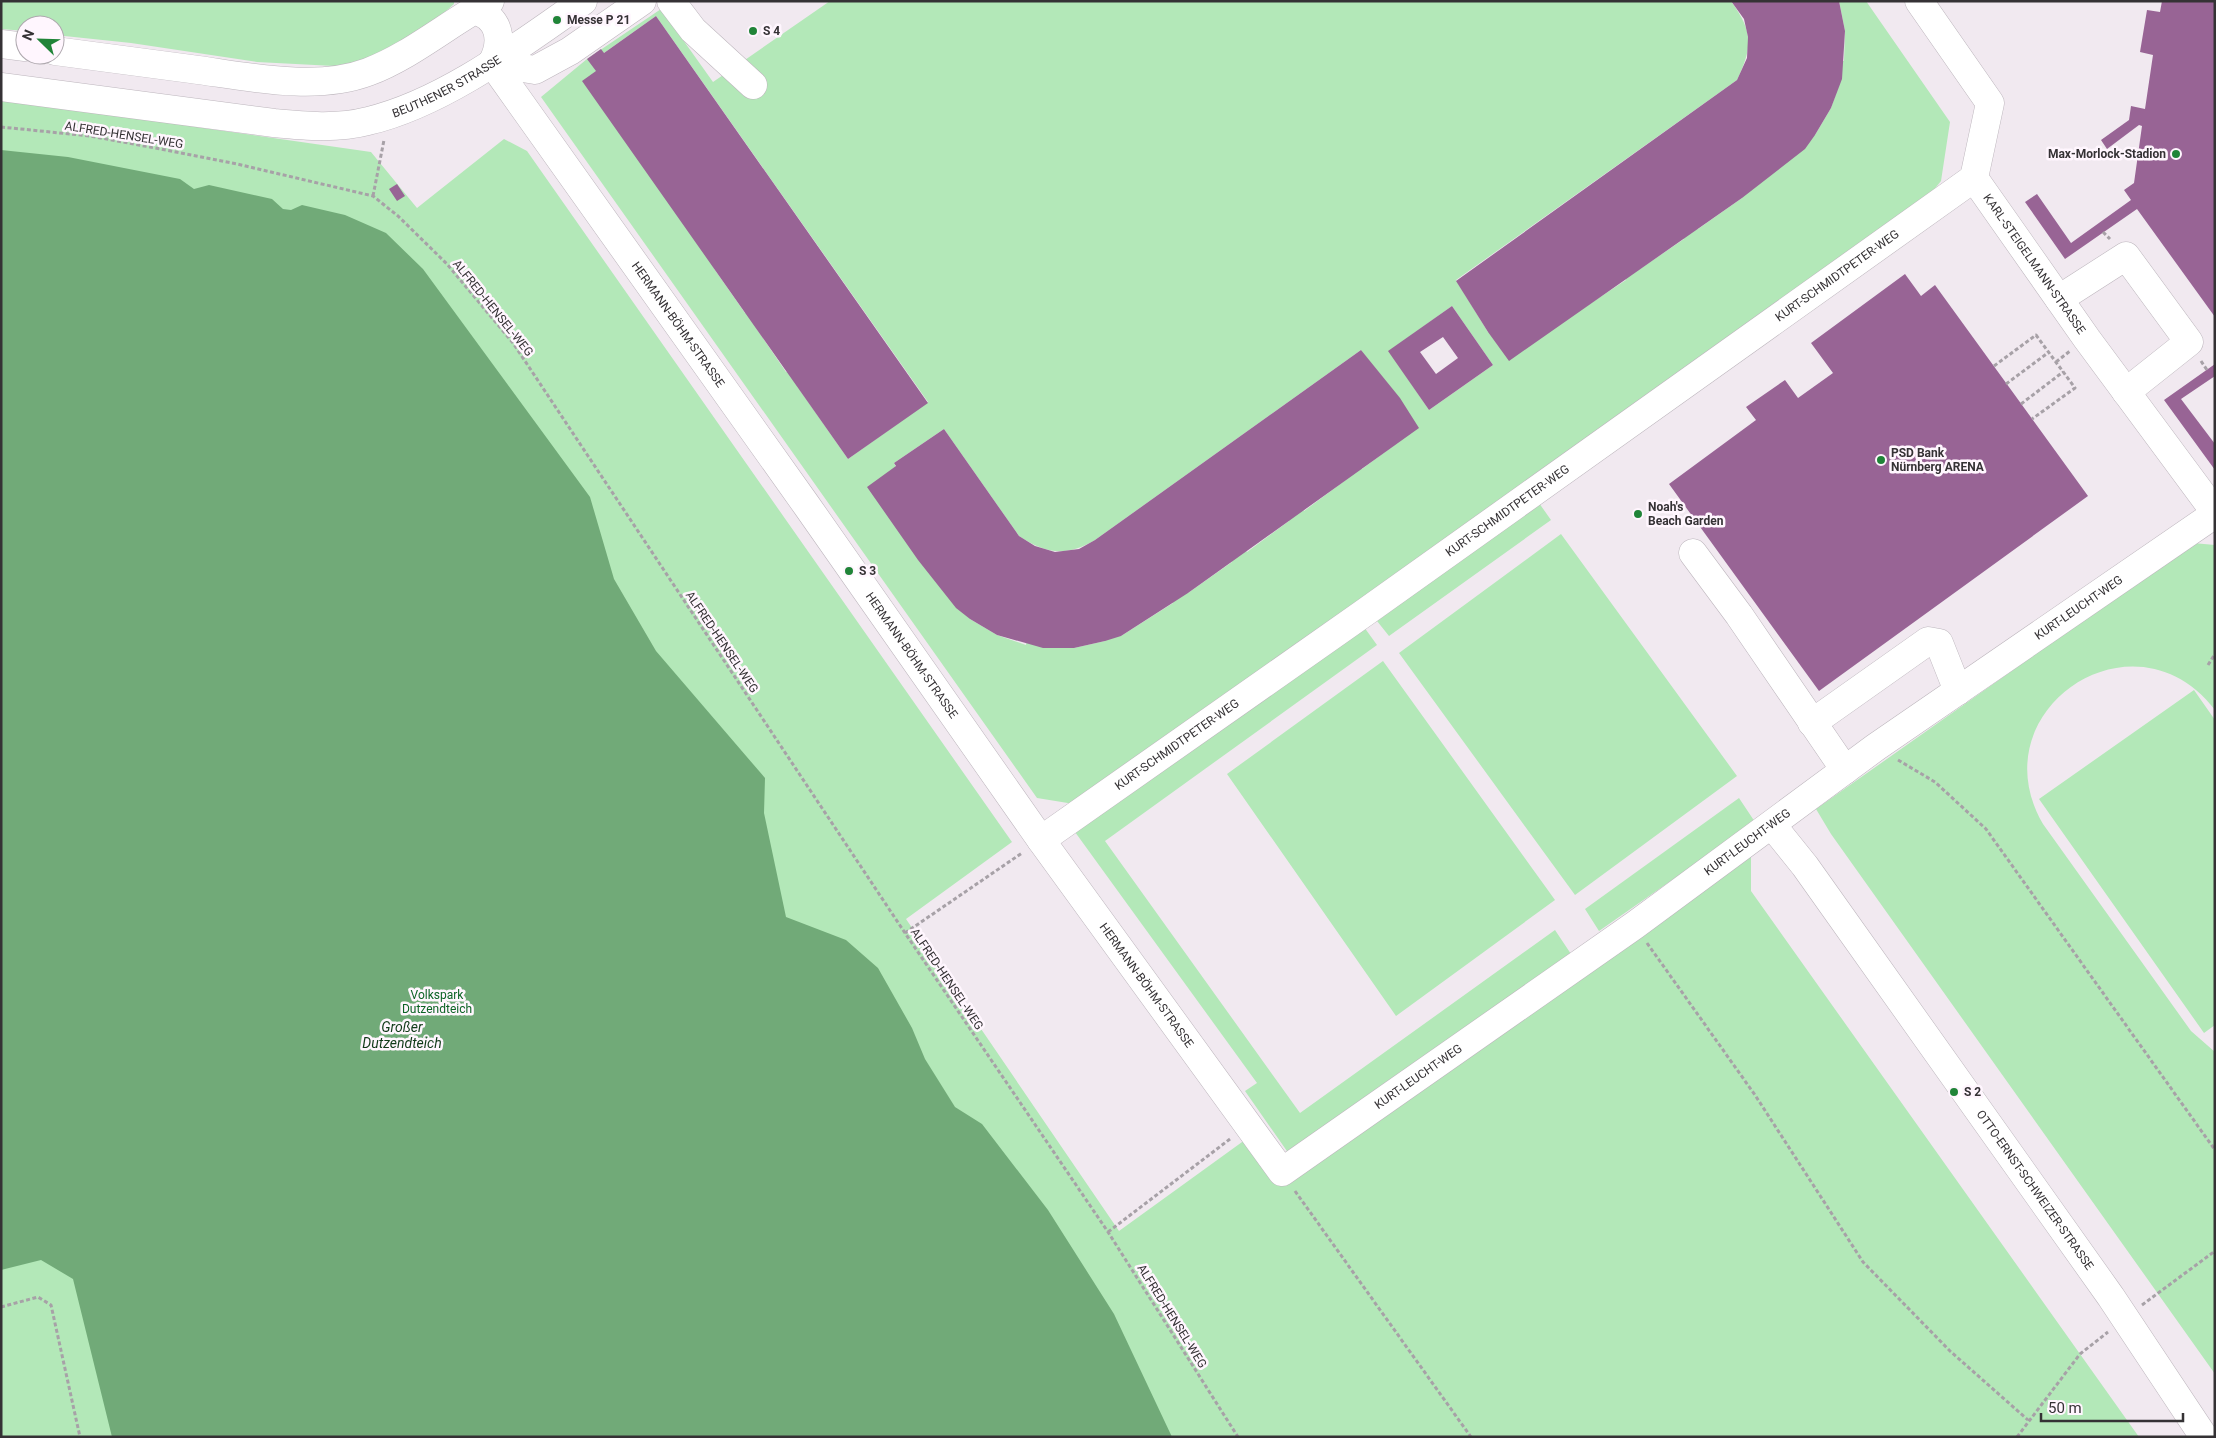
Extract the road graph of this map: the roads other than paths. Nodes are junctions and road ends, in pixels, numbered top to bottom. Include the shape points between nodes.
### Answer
1 (584, 1) edge
2 (642, 1) edge
3 (671, 1) edge
4 (1919, 1) edge
5 (477, 4) edge
6 (1, 44) edge
7 (15, 46) edge
8 (65, 52) edge
9 (120, 59) junction
10 (492, 63) junction
11 (753, 85) dead end
12 (1, 87) edge
13 (114, 102) junction
14 (1974, 178) junction
15 (2059, 299) junction
16 (2126, 392) junction
17 (2215, 513) edge
18 (1693, 553) dead end
19 (1958, 690) junction
20 (1812, 723) junction
21 (1845, 770) junction
22 (1772, 825) junction
23 (1041, 840) junction
24 (1282, 1172) joint
25 (2204, 1437) edge

1 - 10 street
2 - 10 street via 570,51 535,70
3 - 11 street via 693,30
4 - 14 street via 1990,103
5 - 9 street, BEUTHENER STRASSE via 382,66 342,78 307,81 271,79
5 - 10 street, BEUTHENER STRASSE via 497,28 498,48
6 - 7 street
8 - 9 street, BEUTHENER STRASSE
9 - 13 street
10 - 13 street, BEUTHENER STRASSE via 433,97 389,116 353,124 310,126 274,123
10 - 23 street, HERMANN-BÖHM-STRASSE
12 - 13 street, BEUTHENER STRASSE
14 - 15 street, KARL-STEIGELMANN-STRASSE
14 - 23 street, KURT-SCHMIDTPETER-WEG
15 - 16 street, KARL-STEIGELMANN-STRASSE
15 - 16 street via 2126,256 2189,342
16 - 17 street, KARL-STEIGELMANN-STRASSE
17 - 19 street, KURT-LEUCHT-WEG
18 - 20 street
19 - 20 street via 1939,643 1928,641
19 - 21 street, KURT-LEUCHT-WEG
20 - 21 street
21 - 22 street, KURT-LEUCHT-WEG
22 - 24 street, KURT-LEUCHT-WEG
22 - 25 street, OTTO-ERNST-SCHWEIZER-STRASSE via 1805,866 2124,1318
23 - 24 street, HERMANN-BÖHM-STRASSE

